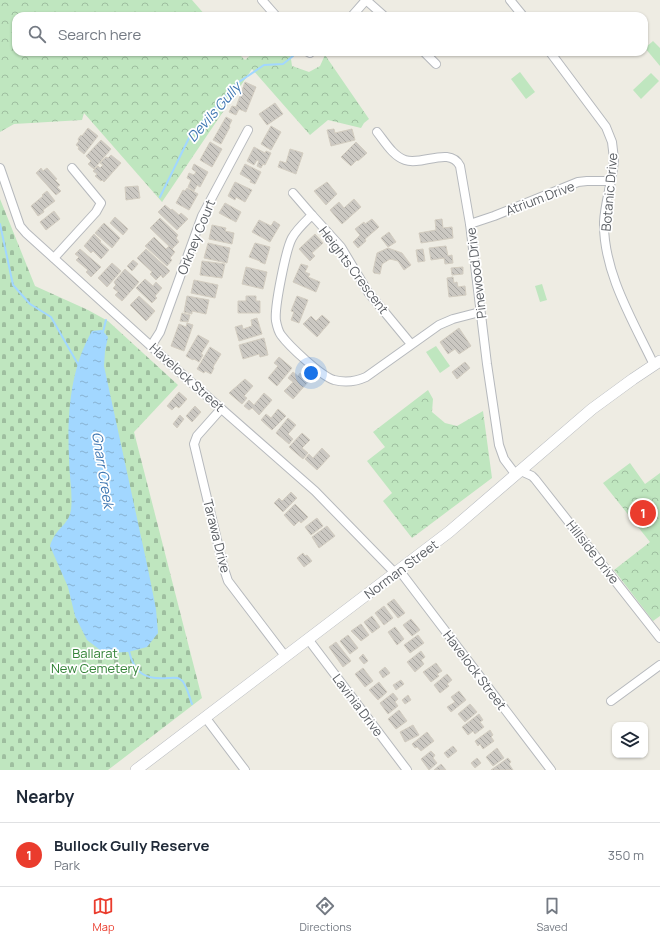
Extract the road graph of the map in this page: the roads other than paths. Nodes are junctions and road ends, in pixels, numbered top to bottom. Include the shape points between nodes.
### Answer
1 (262, 0) edge
2 (366, 0) edge
3 (510, 0) edge
4 (272, 12) edge
5 (356, 12) edge
6 (380, 12) edge
7 (520, 12) edge
8 (428, 56) edge
9 (553, 56) edge
10 (436, 64) dead end
11 (248, 130) dead end
12 (377, 132) dead end
13 (0, 168) edge
14 (72, 168) dead end
15 (611, 181) junction
16 (293, 193) dead end
17 (312, 215) junction
18 (470, 224) junction
19 (54, 258) junction
20 (480, 312) junction
21 (411, 344) junction
22 (152, 346) junction
23 (657, 363) edge
24 (221, 409) junction
25 (519, 473) junction
26 (397, 572) junction
27 (660, 638) edge
28 (308, 639) junction
29 (285, 656) junction
30 (660, 665) edge
31 (611, 701) dead end
32 (205, 717) junction
33 (136, 770) edge
34 (245, 770) edge
35 (407, 770) edge
36 (551, 770) edge

1 - 4 street
2 - 5 street
2 - 6 street
3 - 7 street
8 - 10 street
9 - 15 street, Botanic Drive via 610,134 614,151
11 - 22 street, Orkney Court via 202,216 160,332
12 - 18 street, Pinewood Drive via 396,154 405,160 414,162 448,157 457,161 462,170
13 - 19 street, Havelock Street via 20,226
14 - 19 street via 102,203
15 - 18 street, Atrium Drive via 578,182
15 - 23 street, Botanic Drive via 604,222 607,252 614,280
16 - 17 street, Heights Crescent
17 - 21 street, Heights Crescent via 341,247 371,295
17 - 21 street, Heights Crescent via 294,234 286,254 275,314 278,328 285,340 324,375 348,382 366,377
18 - 20 street, Pinewood Drive
19 - 22 street, Havelock Street
20 - 21 street, Heights Crescent via 446,322
20 - 25 street, Pinewood Drive via 499,445 504,459
22 - 24 street, Havelock Street
23 - 25 street, Norman Street via 592,409
24 - 26 street, Havelock Street via 315,491
24 - 29 street, Tarawa Drive via 197,436 194,444 224,569 228,581
25 - 26 street, Norman Street
25 - 27 street, Hillside Drive via 535,479
26 - 28 street, Norman Street
26 - 36 street, Havelock Street
28 - 29 street, Norman Street
28 - 35 street, Lavinia Drive
29 - 32 street, Norman Street
30 - 31 street
32 - 33 street, Norman Street
32 - 34 street

